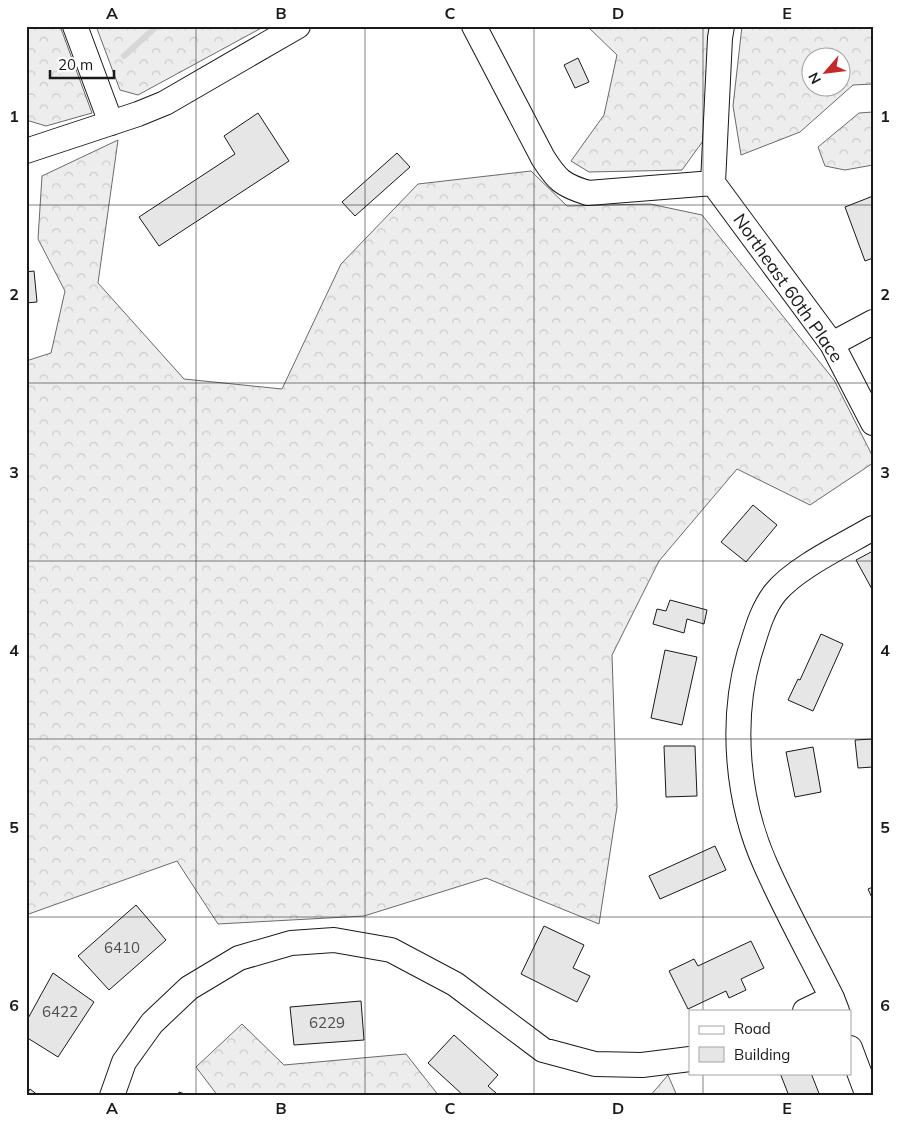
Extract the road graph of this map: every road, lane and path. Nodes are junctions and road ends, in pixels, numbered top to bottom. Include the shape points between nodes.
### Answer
1 (75, 26) edge
2 (298, 26) edge
3 (474, 26) edge
4 (722, 26) edge
5 (111, 123) junction
6 (26, 151) edge
7 (712, 183) junction
8 (873, 322) edge
9 (832, 344) junction
10 (873, 423) edge
11 (873, 528) edge
12 (834, 1004) edge
13 (809, 1010) edge
14 (852, 1053) edge
15 (689, 1058) edge
16 (112, 1096) edge
17 (868, 1096) edge

1 - 5 street
2 - 5 street via 165,103
3 - 7 street via 555,177 588,193
4 - 7 street
5 - 6 street
7 - 9 street, Northeast 60th Place
8 - 9 street
9 - 10 street, Northeast 60th Place
11 - 12 street via 794,574 776,592 764,610 755,635 742,679 738,718 740,772 751,824 765,865
12 - 13 street
14 - 17 street
15 - 16 street via 642,1065 594,1064 543,1050 455,984 391,950 334,940 291,942 239,958 189,988 152,1024 124,1062

